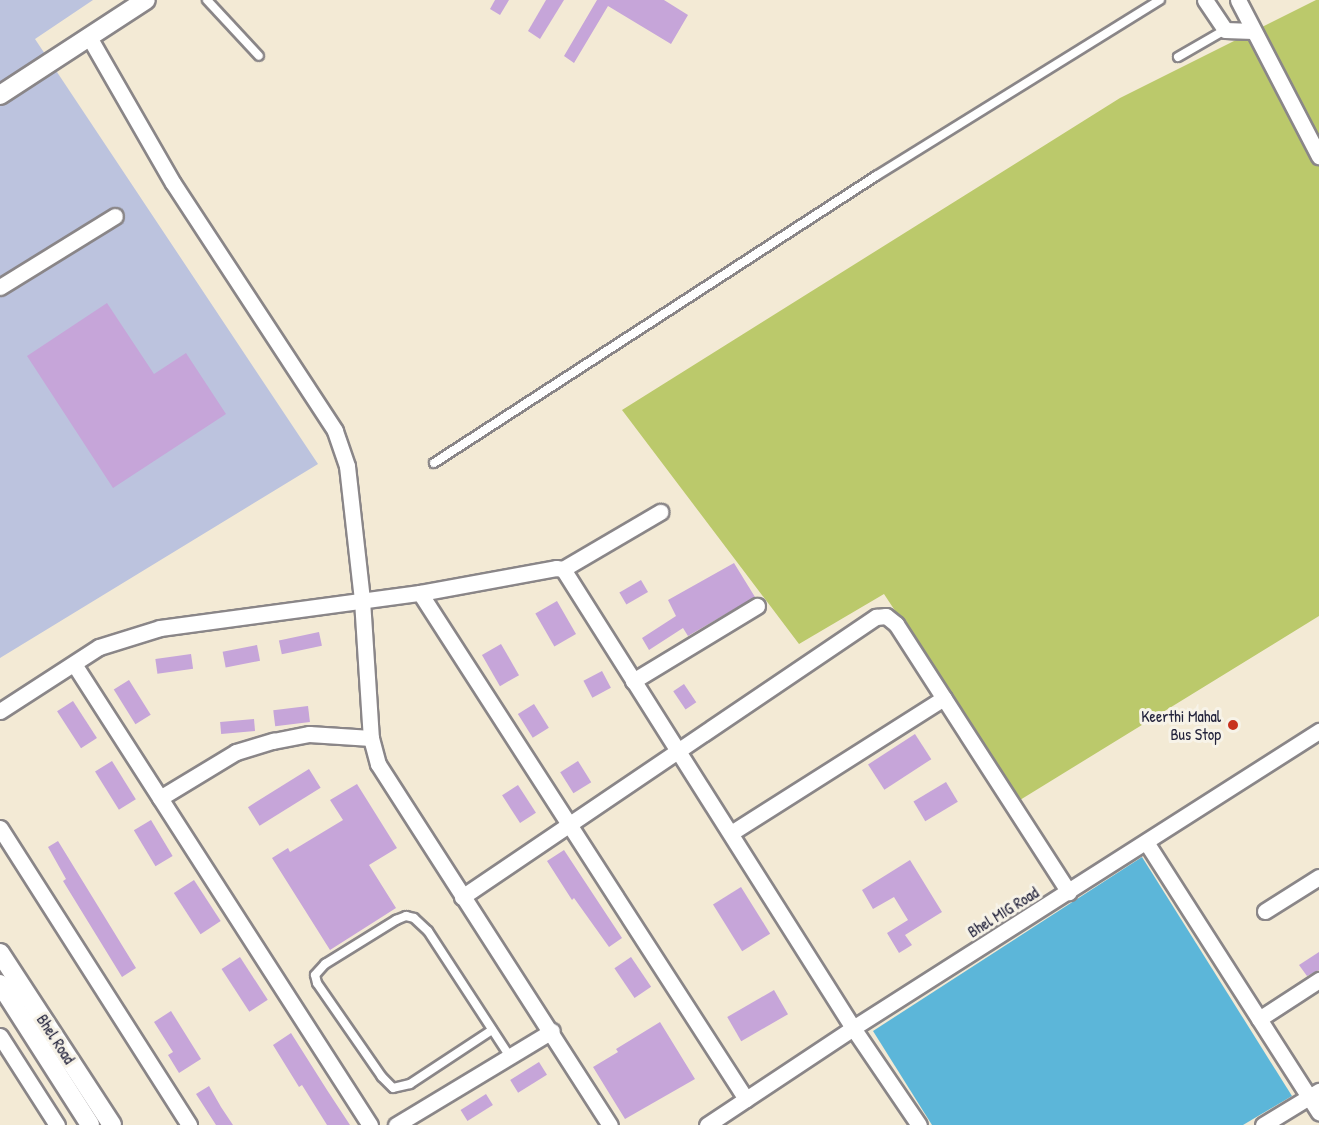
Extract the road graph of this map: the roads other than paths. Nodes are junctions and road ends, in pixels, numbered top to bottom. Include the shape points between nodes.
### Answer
1 (146, 0) edge
2 (207, 0) edge
3 (1160, 0) edge
4 (1205, 0) edge
5 (1238, 0) edge
6 (1225, 30) junction
7 (1253, 32) junction
8 (88, 38) junction
9 (259, 56) dead end
10 (1178, 57) dead end
11 (0, 95) edge
12 (1319, 156) edge
13 (115, 216) dead end
14 (0, 287) edge
15 (434, 464) dead end
16 (660, 512) dead end
17 (563, 569) junction
18 (420, 593) junction
19 (362, 600) junction
20 (757, 606) dead end
21 (74, 664) junction
22 (633, 681) junction
23 (944, 698) junction
24 (0, 711) edge
25 (1319, 731) edge
26 (370, 738) junction
27 (677, 751) junction
28 (160, 798) junction
29 (568, 826) junction
30 (0, 828) edge
31 (731, 833) junction
32 (1146, 842) junction
33 (1319, 877) edge
34 (1069, 892) junction
35 (462, 897) junction
36 (1264, 911) dead end
37 (0, 953) edge
38 (1319, 980) edge
39 (0, 984) edge
40 (1259, 1019) junction
41 (853, 1028) junction
42 (492, 1030) junction
43 (552, 1031) junction
44 (0, 1036) edge
45 (510, 1057) junction
46 (1314, 1094) edge
47 (746, 1099) junction
48 (1319, 1112) edge
49 (57, 1125) edge
50 (90, 1125) edge
51 (112, 1125) edge
52 (189, 1125) edge
53 (370, 1125) edge
54 (396, 1125) edge
55 (610, 1125) edge
56 (707, 1125) edge
57 (919, 1125) edge
58 (1263, 1125) edge

1 - 8 street
2 - 9 lane
3 - 15 lane via 876,177
4 - 6 street
5 - 7 street
6 - 7 street
6 - 10 lane
7 - 12 street
8 - 11 street
8 - 19 street via 173,183 335,431 347,466
13 - 14 street
16 - 17 street
17 - 18 street
17 - 22 street
18 - 19 street
18 - 29 street
19 - 21 street via 160,628 99,647
19 - 26 street
20 - 22 street
21 - 24 street
21 - 28 street
22 - 27 street
23 - 27 street via 896,624 886,616 876,617
23 - 31 street
23 - 34 street
25 - 32 street, Bhel MIG Road
26 - 28 street via 309,734 273,741 236,752
26 - 35 street via 378,764
27 - 29 street
27 - 31 street
28 - 53 street
29 - 35 street
29 - 47 street
30 - 52 street
31 - 41 street
32 - 34 street, Bhel MIG Road
32 - 40 street
33 - 36 street
34 - 41 street, Bhel MIG Road
35 - 43 street
37 - 51 street, Bhel Road
38 - 40 street
39 - 50 street, Bhel Road
40 - 46 street
41 - 47 street, Bhel MIG Road
41 - 57 street
42 - 42 lane via 428,931 414,918 396,920 325,964 315,975 323,992 393,1088 410,1084
42 - 45 lane
43 - 45 street
43 - 55 street
44 - 49 street
45 - 54 street
46 - 48 street
46 - 58 street
47 - 56 street, Bhel MIG Road

